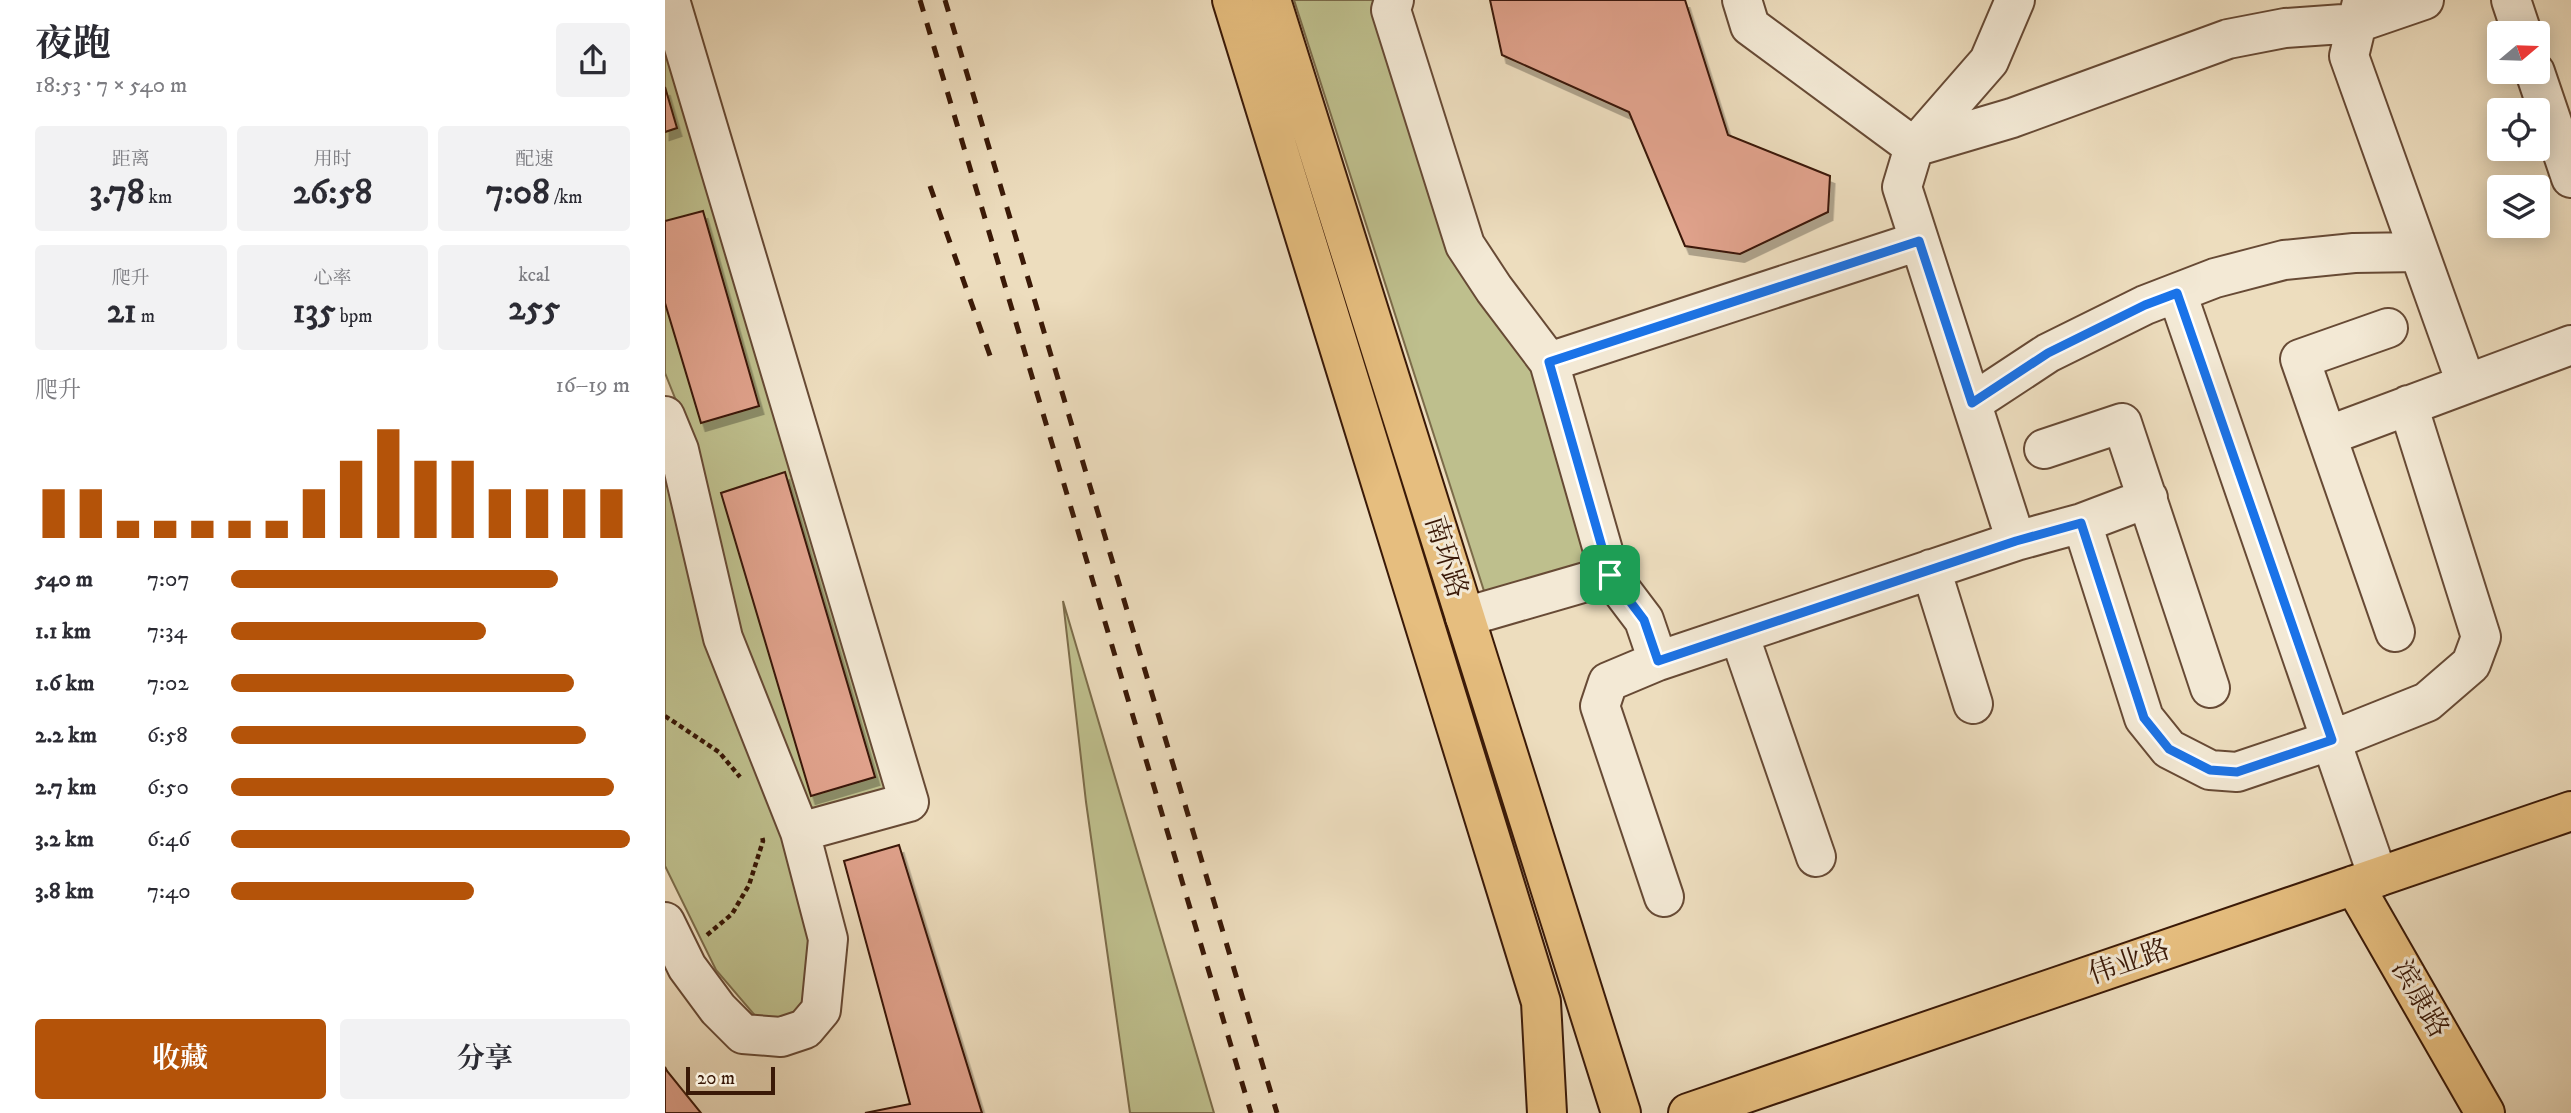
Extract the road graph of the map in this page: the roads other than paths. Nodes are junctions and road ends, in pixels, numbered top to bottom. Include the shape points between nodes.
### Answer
1 (670, 0) edge
2 (1232, 0) edge
3 (1271, 0) edge
4 (1394, 0) edge
5 (1741, 0) edge
6 (2015, 0) edge
7 (2424, 0) edge
8 (2511, 0) edge
9 (2360, 12) edge
10 (2518, 21) edge
11 (2539, 84) edge
12 (1914, 147) junction
13 (2571, 178) edge
14 (1919, 241) junction
15 (2419, 252) junction
16 (2177, 293) junction
17 (2388, 328) dead end
18 (2571, 345) edge
19 (1549, 362) junction
20 (2466, 383) junction
21 (1972, 403) junction
22 (2408, 405) junction
23 (665, 416) edge
24 (2327, 436) junction
25 (2045, 449) dead end
26 (2148, 498) junction
27 (2081, 523) junction
28 (2016, 541) junction
29 (1931, 569) junction
30 (1610, 575) junction
31 (1465, 617) junction
32 (2395, 632) dead end
33 (1739, 634) junction
34 (1658, 661) junction
35 (2210, 688) dead end
36 (1973, 704) dead end
37 (2332, 740) junction
38 (2571, 811) edge
39 (800, 832) junction
40 (1816, 857) dead end
41 (2366, 881) junction
42 (1664, 897) dead end
43 (665, 922) edge
44 (1547, 1113) edge
45 (1621, 1113) edge
46 (1688, 1113) edge
47 (2485, 1113) edge

1 - 39 street via 909,802
2 - 44 main road, 南环路 via 1541,1002
3 - 31 main road, 南环路
4 - 19 street via 1391,10 1465,245
5 - 12 street via 1750,26
6 - 12 street via 1989,61
7 - 9 street
8 - 10 street
9 - 12 street via 2228,38 2012,118
9 - 15 street via 2349,56
11 - 13 street
12 - 14 street via 1902,187
14 - 19 street
14 - 21 street
15 - 16 street via 2284,260
15 - 20 street
16 - 21 street via 2048,353
16 - 37 street
17 - 24 street via 2300,359
18 - 20 street
19 - 30 street
20 - 22 street
21 - 28 street
22 - 24 street
22 - 37 street via 2481,637 2471,664 2427,702
23 - 39 street via 678,450 723,638
24 - 32 street
25 - 26 street via 2122,423
26 - 27 street
26 - 35 street
27 - 28 street
27 - 37 street via 2144,718 2169,749 2210,770 2237,772
28 - 29 street
29 - 33 street
29 - 36 street
30 - 31 street
30 - 34 street via 1644,620
31 - 45 main road, 南环路
33 - 34 street
33 - 40 street
34 - 42 street via 1608,682 1600,706
37 - 41 street
38 - 41 main road, 伟业路
39 - 43 street via 828,939 821,1010 805,1029 781,1037 743,1034 718,1009 682,957
41 - 46 main road, 伟业路
41 - 47 main road, 滨康路

